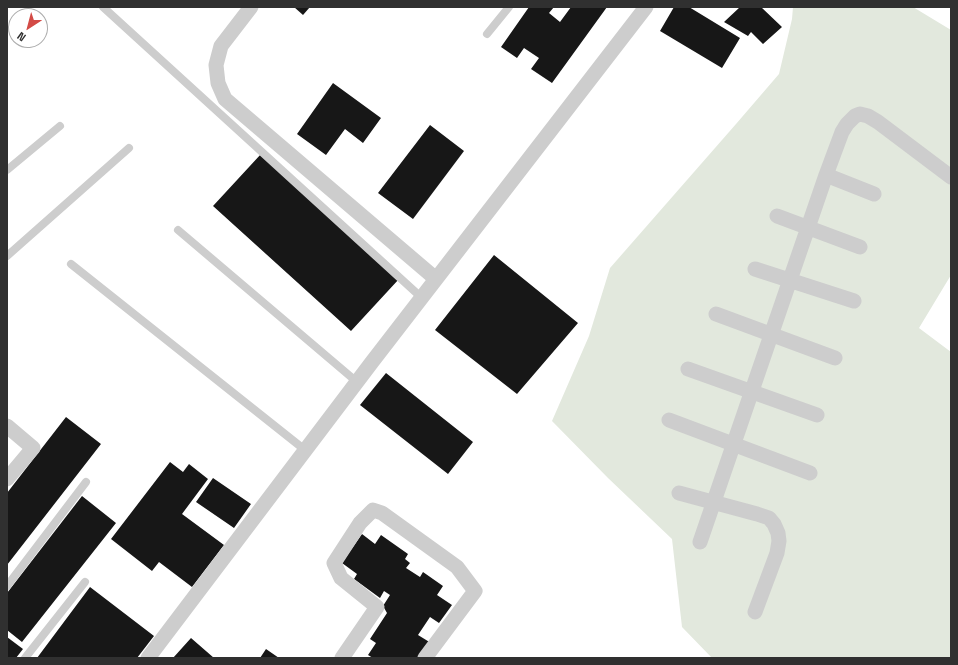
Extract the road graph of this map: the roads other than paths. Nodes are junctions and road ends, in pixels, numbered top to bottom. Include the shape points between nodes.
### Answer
1 (103, 7) edge
2 (251, 7) edge
3 (509, 7) edge
4 (646, 7) edge
5 (487, 34) dead end
6 (60, 126) dead end
7 (129, 148) dead end
8 (7, 170) edge
9 (826, 175) junction
10 (951, 177) edge
11 (874, 194) dead end
12 (777, 216) dead end
13 (808, 227) junction
14 (178, 230) dead end
15 (860, 247) dead end
16 (7, 256) edge
17 (71, 264) dead end
18 (755, 270) dead end
19 (436, 280) junction
20 (790, 280) junction
21 (422, 298) junction
22 (854, 301) dead end
23 (716, 314) dead end
24 (771, 334) junction
25 (836, 358) dead end
26 (688, 369) dead end
27 (357, 382) junction
28 (752, 391) junction
29 (817, 415) dead end
30 (669, 420) dead end
31 (7, 426) edge
32 (733, 445) junction
33 (305, 450) junction
34 (810, 473) dead end
35 (7, 479) edge
36 (86, 482) dead end
37 (679, 493) dead end
38 (714, 502) junction
39 (700, 542) dead end
40 (85, 582) dead end
41 (7, 586) edge
42 (755, 612) dead end
43 (348, 656) edge
44 (25, 658) edge
45 (148, 658) edge
46 (425, 658) edge

1 - 21 lane
2 - 19 street via 221,46 216,65 218,84 225,99
3 - 5 lane
4 - 19 street
6 - 8 lane
7 - 16 lane
9 - 10 street via 842,132 855,116 860,114 878,122
9 - 11 street
9 - 13 street
12 - 13 street
13 - 15 street
13 - 20 street
14 - 27 lane
17 - 33 lane
18 - 20 street
19 - 21 street
20 - 22 street
20 - 24 street
21 - 27 street
23 - 24 street
24 - 25 street
24 - 28 street
26 - 28 street
27 - 33 street
28 - 29 street
28 - 32 street
30 - 32 street
31 - 35 street via 33,448
32 - 34 street
32 - 38 street
33 - 45 street
36 - 41 lane
37 - 38 street
38 - 39 street
38 - 42 street via 769,518 778,533 777,553
40 - 44 lane
43 - 46 street via 377,607 341,578 334,563 360,523 373,510 382,513 457,567 476,591

